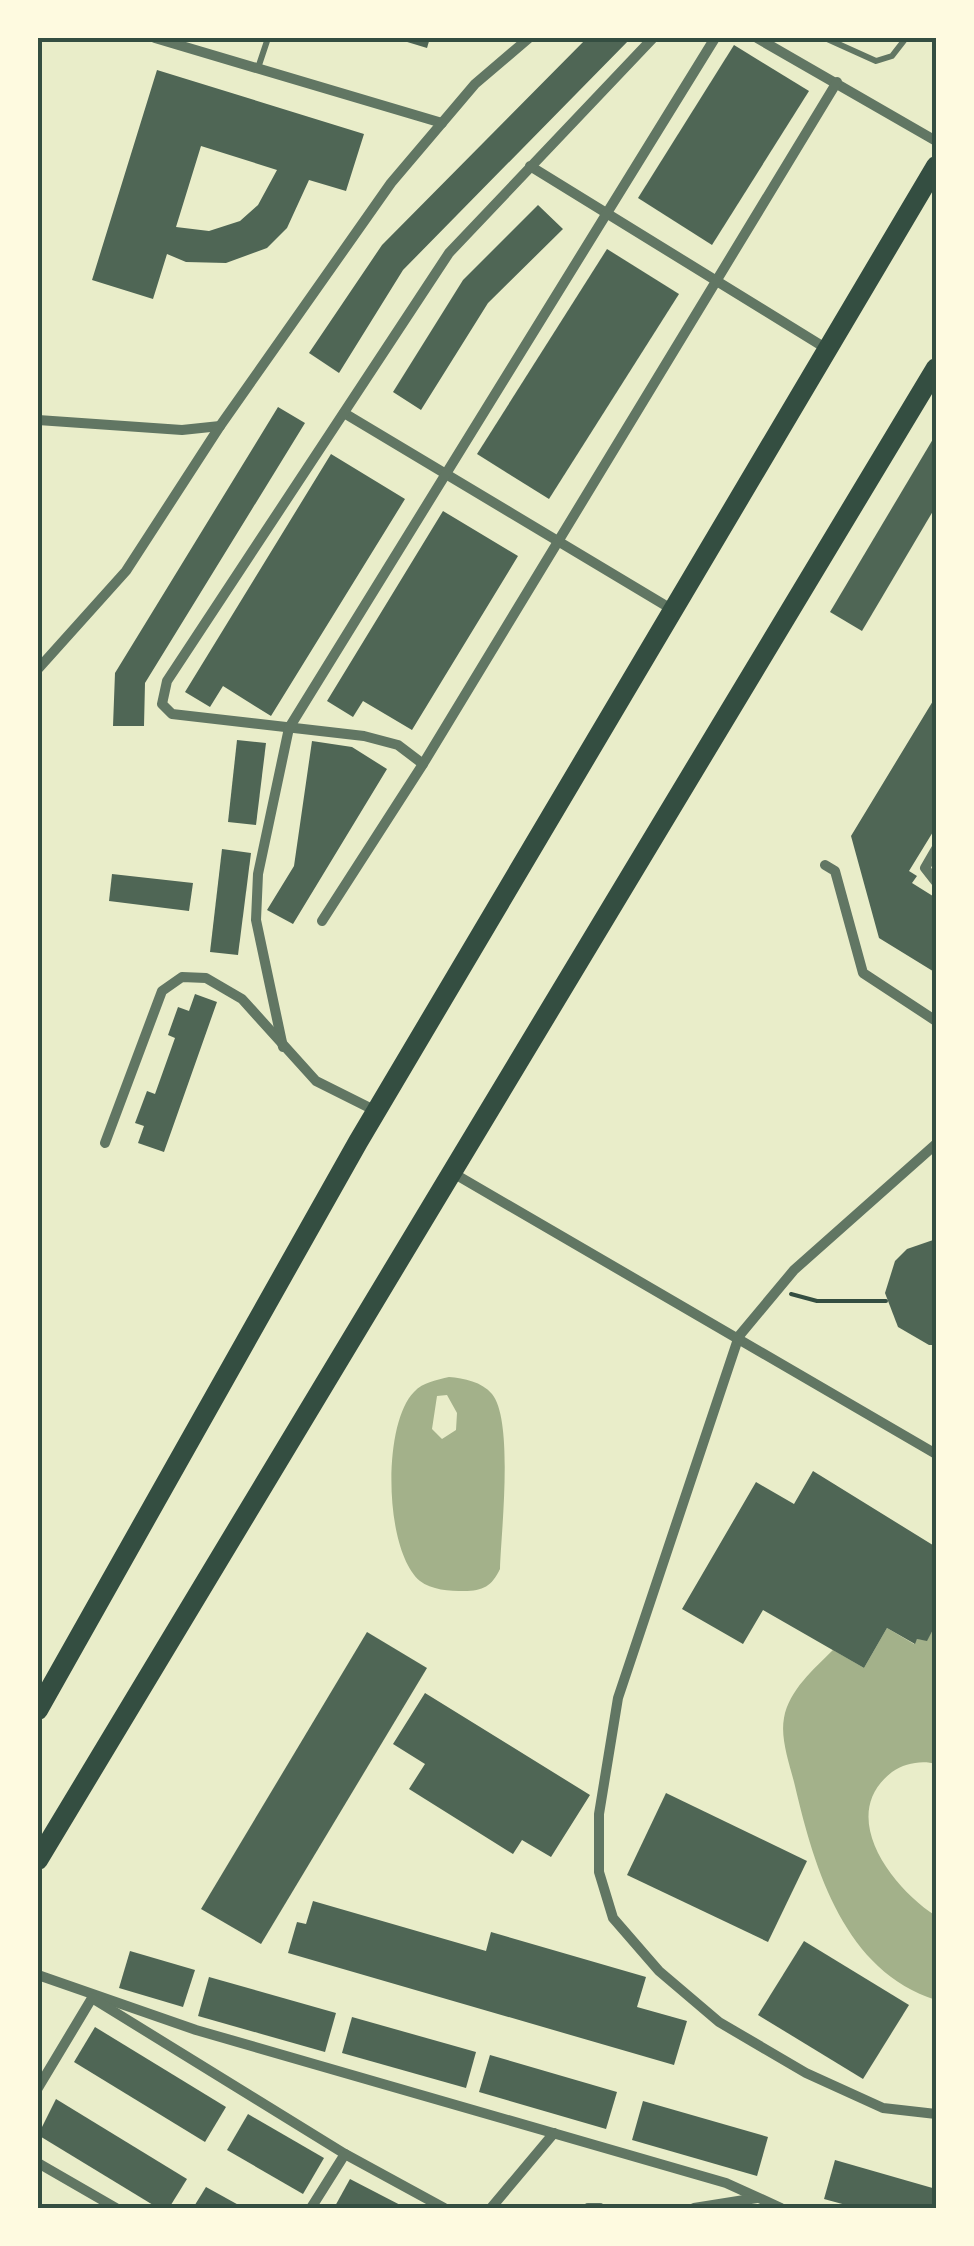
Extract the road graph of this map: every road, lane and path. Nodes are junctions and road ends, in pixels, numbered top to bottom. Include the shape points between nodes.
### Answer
1 (155, 38) edge
2 (268, 38) edge
3 (529, 38) edge
4 (653, 38) edge
5 (715, 38) edge
6 (757, 38) edge
7 (825, 38) edge
8 (906, 38) edge
9 (258, 68) junction
10 (837, 82) junction
11 (442, 123) junction
12 (936, 141) edge
13 (530, 166) junction
14 (936, 166) edge
15 (605, 215) junction
16 (716, 282) junction
17 (827, 350) junction
18 (936, 368) edge
19 (344, 413) junction
20 (38, 420) edge
21 (220, 426) junction
22 (446, 472) junction
23 (558, 541) junction
24 (673, 610) junction
25 (38, 669) edge
26 (288, 728) junction
27 (424, 764) junction
28 (936, 849) edge
29 (826, 865) dead end
30 (936, 882) edge
31 (322, 921) dead end
32 (936, 1021) edge
33 (282, 1047) junction
34 (376, 1111) junction
35 (105, 1143) dead end
36 (936, 1144) edge
37 (452, 1172) junction
38 (777, 1290) junction
39 (886, 1301) dead end
40 (739, 1336) junction
41 (936, 1454) edge
42 (38, 1710) edge
43 (38, 1860) edge
44 (38, 1976) edge
45 (92, 1998) junction
46 (38, 2088) edge
47 (936, 2114) edge
48 (554, 2133) junction
49 (345, 2154) junction
50 (38, 2163) edge
51 (758, 2198) junction
52 (116, 2208) edge
53 (311, 2208) edge
54 (444, 2208) edge
55 (491, 2208) edge
56 (588, 2208) edge
57 (600, 2208) edge
58 (694, 2208) edge
59 (781, 2208) edge

1 - 9 street
2 - 9 lane
3 - 11 street
4 - 13 street
5 - 15 street
6 - 10 street
7 - 8 lane via 876,61 892,56
9 - 11 street
10 - 12 street
10 - 16 street
11 - 21 street via 390,183
13 - 15 street
13 - 19 street via 449,253
14 - 17 main road
15 - 16 street
15 - 22 street
16 - 17 street
16 - 23 street
17 - 24 main road
18 - 37 main road
19 - 22 street
19 - 26 street via 164,692 162,704 172,714
20 - 21 street via 182,430
21 - 25 street via 126,572
22 - 23 street
22 - 26 street
23 - 24 street
23 - 27 street
24 - 34 main road
26 - 27 street via 364,736 398,745
26 - 33 street via 258,874 256,920
27 - 31 street
28 - 30 street via 925,868
29 - 32 street via 835,872 863,973
33 - 34 street via 316,1081
33 - 35 street via 242,998 206,978 182,977 162,991
34 - 42 main road
36 - 38 street
37 - 40 street
37 - 43 main road
38 - 39 path via 818,1302
38 - 40 street
40 - 41 street
40 - 47 street via 618,1698 599,1814 599,1872 613,1918 659,1971 719,2022 882,2108
44 - 45 street
45 - 46 street
45 - 48 street
45 - 49 street
48 - 51 street
48 - 55 street
49 - 53 street
49 - 54 street
50 - 52 street
51 - 58 street
51 - 59 street
56 - 57 street

